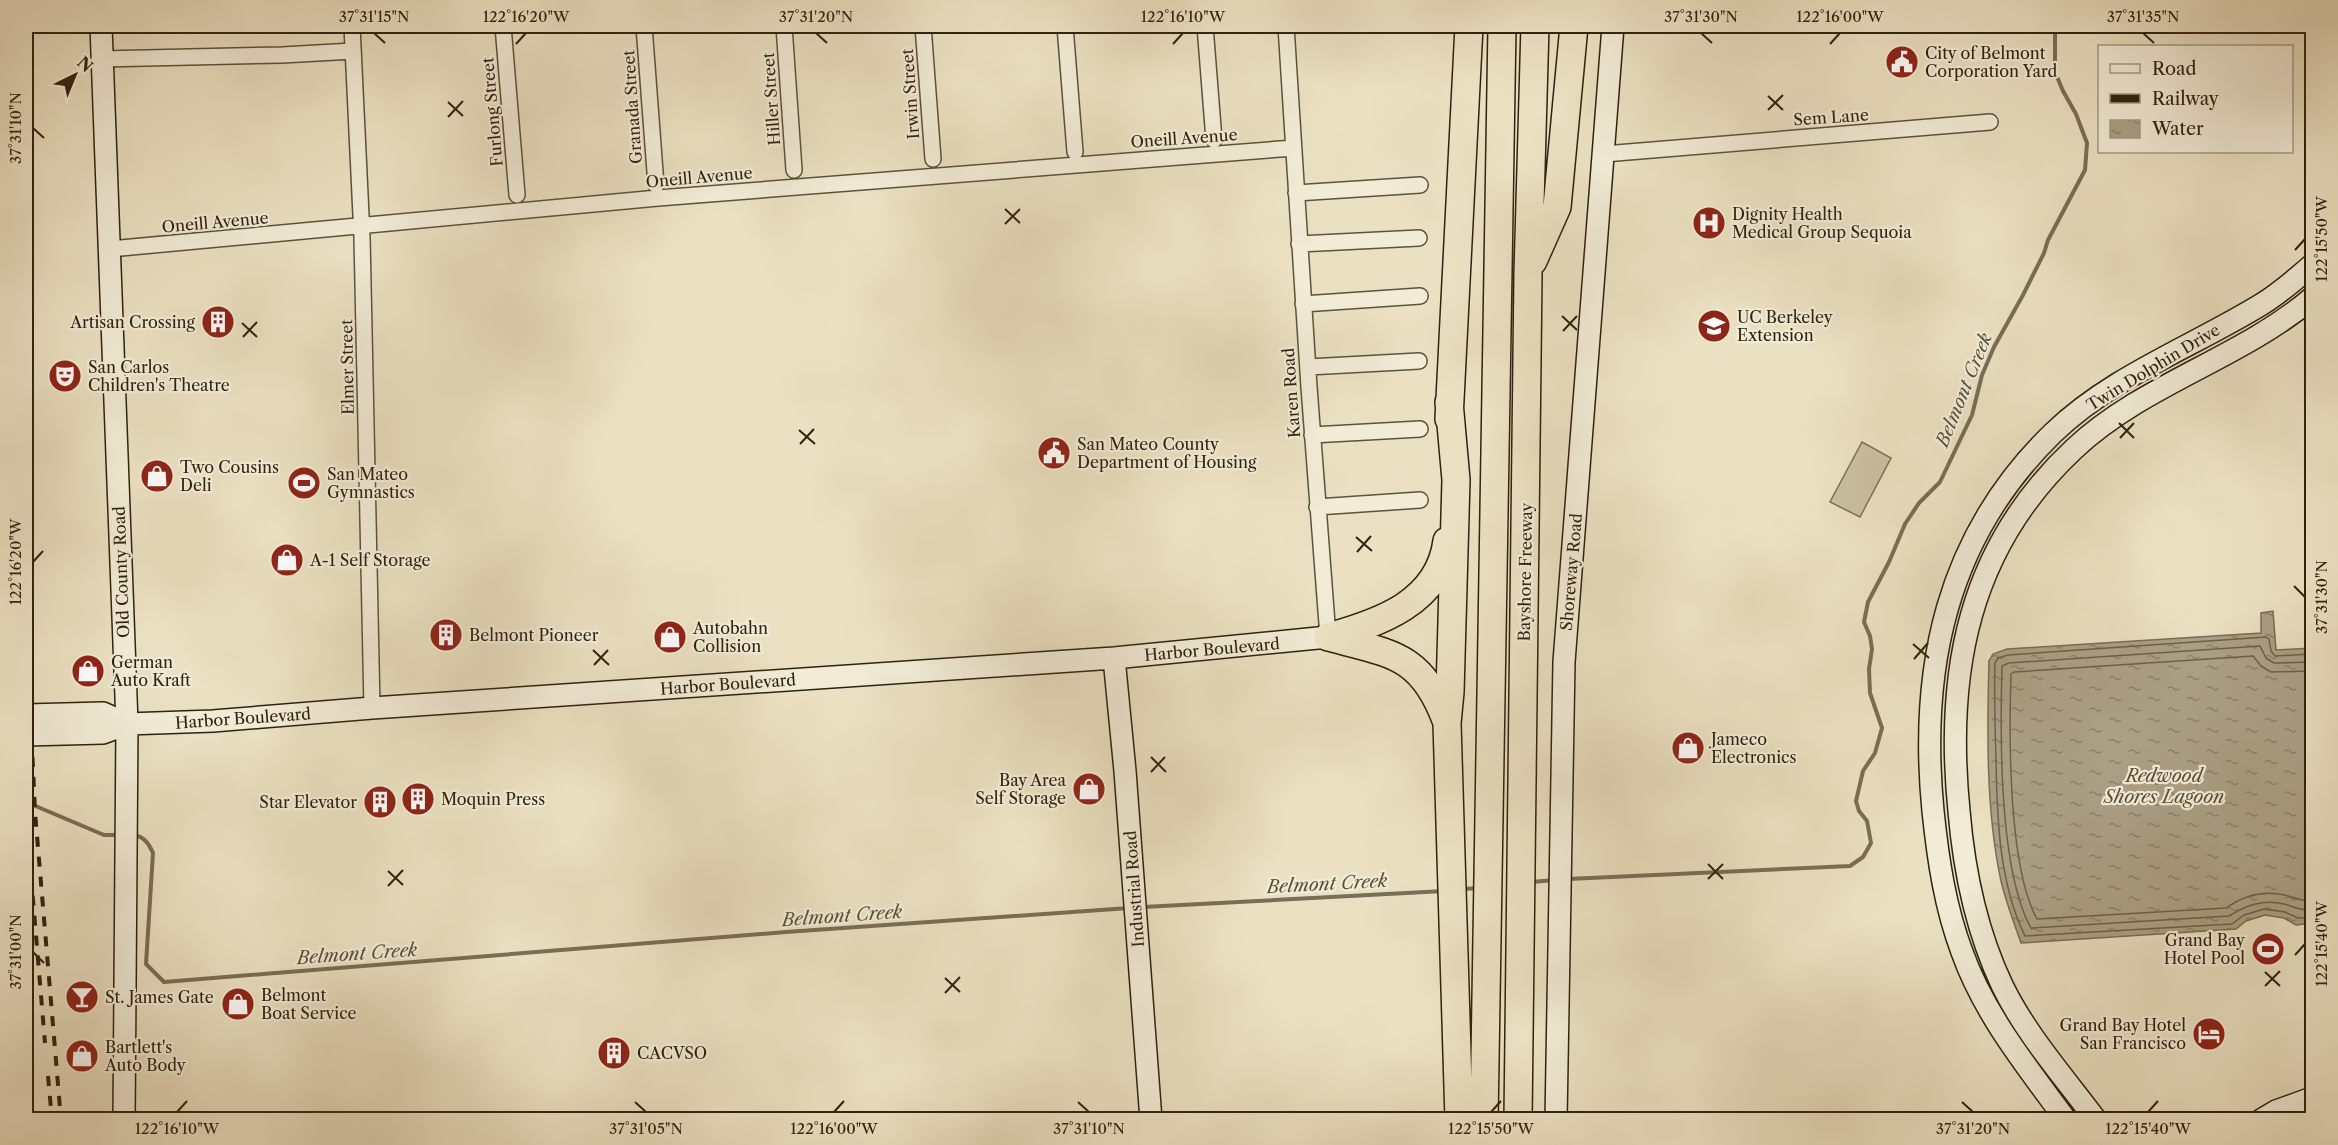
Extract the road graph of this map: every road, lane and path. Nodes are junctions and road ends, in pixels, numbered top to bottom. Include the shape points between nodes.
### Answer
1 (101, 26) edge
2 (352, 26) edge
3 (503, 26) edge
4 (644, 26) edge
5 (784, 26) edge
6 (923, 26) edge
7 (1065, 26) edge
8 (1205, 26) edge
9 (1286, 26) edge
10 (1502, 26) edge
11 (1535, 26) edge
12 (1574, 26) edge
13 (1613, 26) edge
14 (1468, 27) edge
15 (353, 51) junction
16 (101, 59) junction
17 (1990, 122) dead end
18 (1214, 140) dead end
19 (1293, 147) junction
20 (1075, 152) dead end
21 (1604, 153) junction
22 (933, 159) dead end
23 (794, 170) dead end
24 (657, 185) dead end
25 (1420, 185) dead end
26 (1296, 193) junction
27 (517, 195) dead end
28 (362, 227) junction
29 (1419, 238) dead end
30 (1299, 244) junction
31 (110, 249) junction
32 (2313, 265) edge
33 (1528, 274) junction
34 (1420, 296) dead end
35 (2313, 298) edge
36 (1304, 304) junction
37 (1419, 361) dead end
38 (1308, 367) junction
39 (1449, 402) junction
40 (1420, 429) dead end
41 (1312, 435) junction
42 (1420, 500) dead end
43 (1317, 507) junction
44 (1328, 637) junction
45 (1114, 658) junction
46 (372, 708) junction
47 (26, 715) edge
48 (1447, 723) junction
49 (127, 724) junction
50 (26, 735) edge
51 (2313, 1098) edge
52 (124, 1119) edge
53 (1151, 1119) edge
54 (1460, 1119) edge
55 (1484, 1119) edge
56 (1518, 1119) edge
57 (1556, 1119) edge
58 (2066, 1119) edge
59 (2096, 1119) edge
60 (2261, 1119) edge

1 - 16 main road, Old County Road
2 - 15 street, Elmer Street
3 - 27 street, Furlong Street
4 - 24 street, Granada Street
5 - 23 street, Hiller Street
6 - 22 street, Irwin Street
7 - 20 street
8 - 18 street
9 - 19 street, Karen Road
10 - 55 highway, Bayshore Freeway
11 - 33 highway, Bayshore Freeway
12 - 33 highway via 1557,207
13 - 21 main road, Shoreway Road
14 - 39 highway
15 - 16 street
15 - 28 street, Elmer Street
16 - 31 main road, Old County Road
17 - 21 street, Sem Lane
19 - 26 street, Karen Road
19 - 28 street, Oneill Avenue via 658,198
21 - 57 main road, Shoreway Road via 1564,662
25 - 26 street
26 - 30 street, Karen Road
28 - 31 street, Oneill Avenue
28 - 46 street, Elmer Street
29 - 30 street
30 - 36 street, Karen Road
31 - 49 main road, Old County Road
32 - 58 main road, Twin Dolphin Drive via 2262,304 2110,388 2054,433 2020,469 1994,507 1952,590 1940,632 1929,738 1937,850 1948,909 1962,954 1983,1000 2010,1044
33 - 56 highway, Bayshore Freeway
34 - 36 street
35 - 59 main road, Twin Dolphin Drive via 2276,325 2124,410 2074,449 2040,485 2015,520 1993,559 1965,637 1954,738 1962,847 1973,903 2003,986 2027,1026
36 - 38 street, Karen Road
37 - 38 street
38 - 41 street, Karen Road
39 - 44 highway via 1448,536 1439,567 1430,583 1406,607 1374,623
39 - 48 highway via 1456,480
40 - 41 street
41 - 43 street, Karen Road
42 - 43 street
43 - 44 street, Karen Road
44 - 45 main road, Harbor Boulevard
44 - 48 highway via 1389,652 1405,661 1430,685
45 - 46 main road, Harbor Boulevard
45 - 53 main road, Industrial Road
46 - 49 main road, Harbor Boulevard
47 - 49 main road, Harbor Boulevard via 103,713
48 - 54 highway
49 - 50 main road, Harbor Boulevard via 103,733
49 - 52 main road, Old County Road
51 - 60 main road

